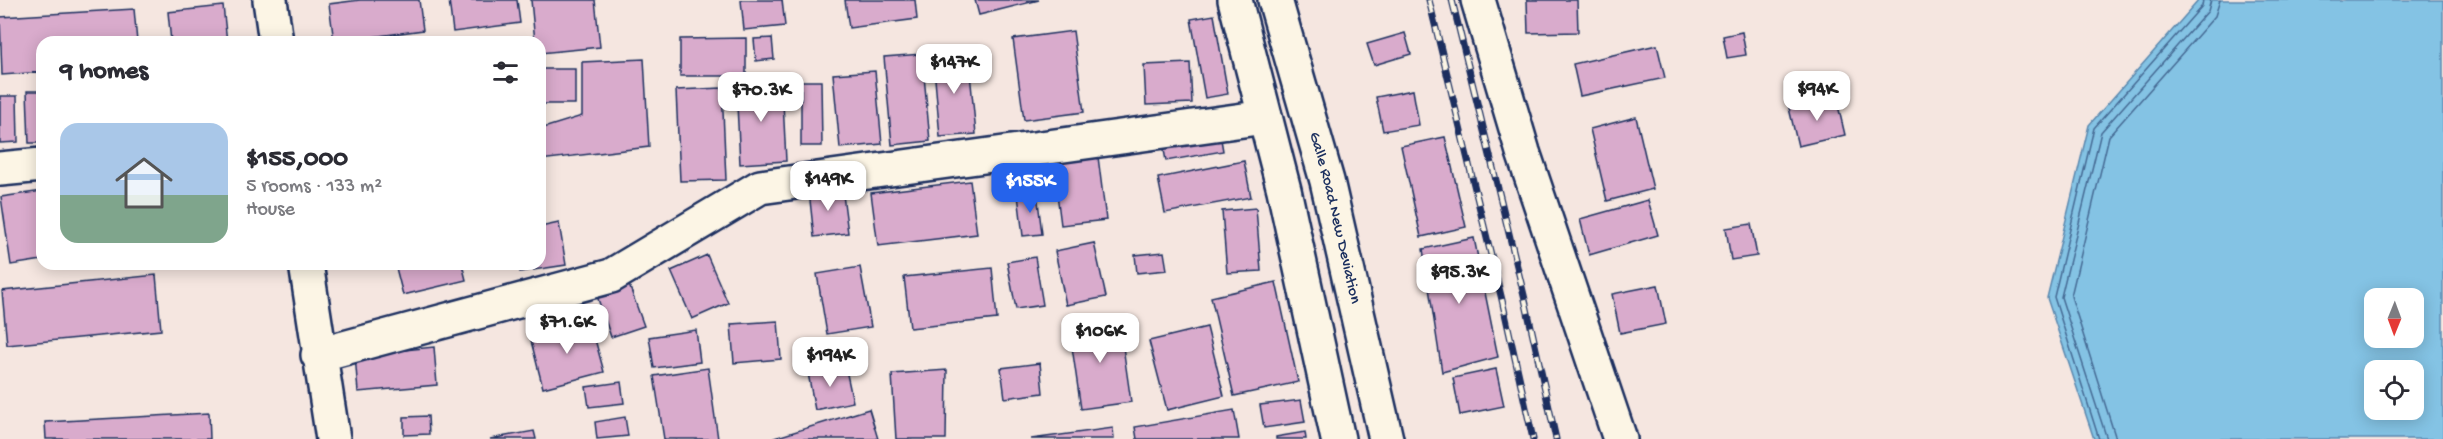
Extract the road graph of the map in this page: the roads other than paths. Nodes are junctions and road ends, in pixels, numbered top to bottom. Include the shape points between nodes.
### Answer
1 (270, 0) edge
2 (1235, 0) edge
3 (1275, 0) edge
4 (1478, 0) edge
5 (275, 36) edge
6 (1265, 117) junction
7 (36, 166) edge
8 (0, 169) edge
9 (307, 270) edge
10 (318, 355) junction
11 (333, 439) edge
12 (1338, 439) edge
13 (1386, 439) edge
14 (1620, 439) edge

1 - 5 street
2 - 6 street
3 - 13 street, Galle Road New Deviation via 1327,181
4 - 14 street via 1523,152
6 - 10 street via 760,187 611,276
6 - 12 street
7 - 8 street
9 - 10 street
10 - 11 street

